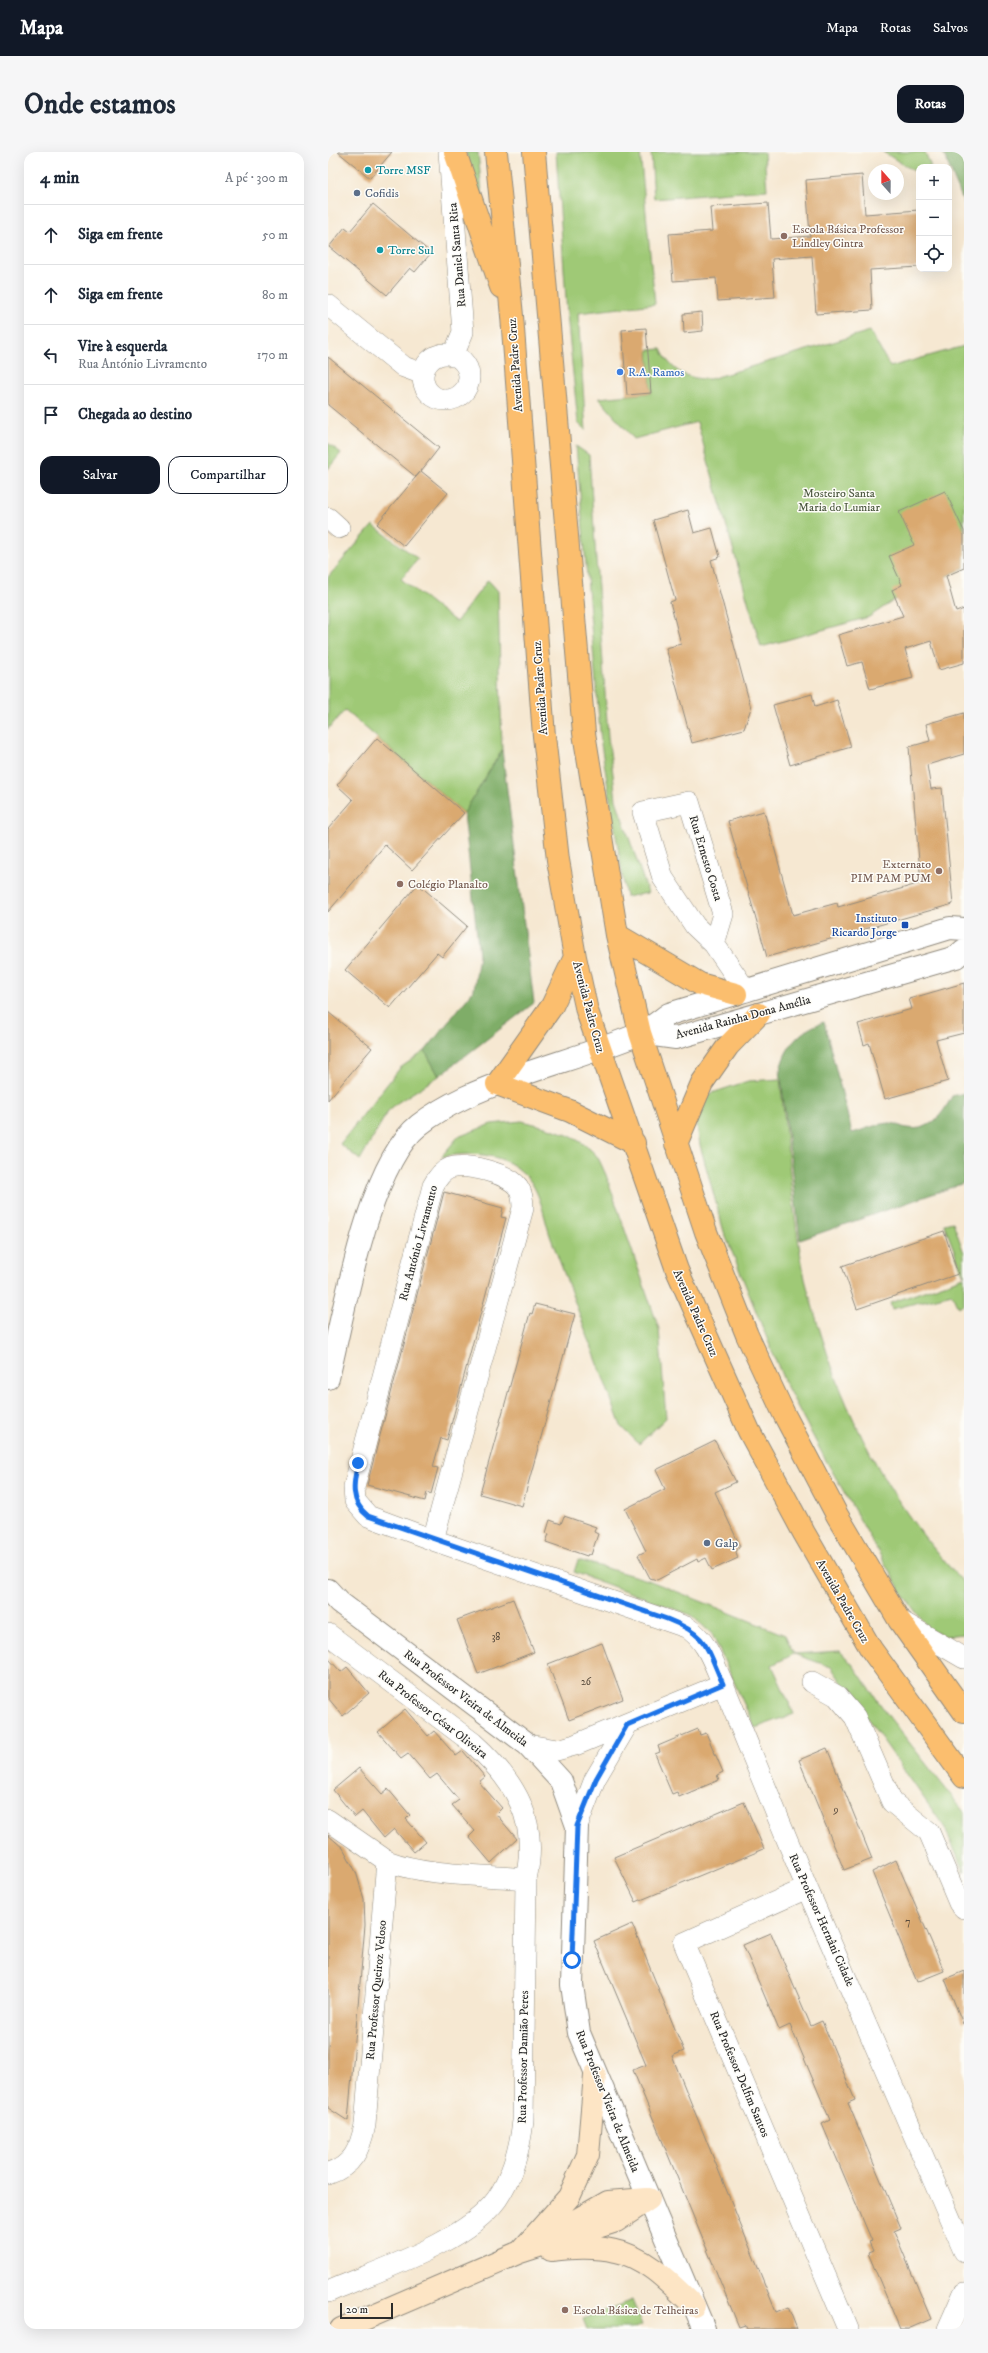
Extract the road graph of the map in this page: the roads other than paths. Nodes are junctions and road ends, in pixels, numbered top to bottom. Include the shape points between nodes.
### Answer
1 (449, 152) edge
2 (455, 152) edge
3 (496, 152) edge
4 (534, 152) edge
5 (328, 305) edge
6 (512, 316) junction
7 (453, 356) junction
8 (423, 374) junction
9 (964, 929) edge
10 (617, 936) junction
11 (714, 944) junction
12 (964, 950) edge
13 (575, 957) junction
14 (741, 992) junction
15 (759, 1014) junction
16 (640, 1033) junction
17 (599, 1048) junction
18 (497, 1084) junction
19 (634, 1143) junction
20 (676, 1144) junction
21 (328, 1378) edge
22 (433, 1540) junction
23 (328, 1590) edge
24 (899, 1620) junction
25 (328, 1634) edge
26 (964, 1658) edge
27 (812, 1682) dead end
28 (723, 1684) junction
29 (964, 1712) edge
30 (627, 1725) junction
31 (528, 1745) junction
32 (964, 1777) edge
33 (328, 1820) edge
34 (577, 1826) junction
35 (387, 1860) junction
36 (526, 1879) junction
37 (807, 1888) junction
38 (964, 1908) edge
39 (596, 2075) junction
40 (328, 2174) edge
41 (649, 2199) junction
42 (964, 2251) edge
43 (520, 2252) junction
44 (328, 2292) edge
45 (964, 2293) edge
46 (694, 2306) junction
47 (341, 2329) edge
48 (704, 2329) edge
49 (848, 2329) edge
50 (948, 2329) edge

1 - 7 street, Rua Daniel Santa Rita via 463,332
2 - 6 highway
3 - 6 highway, Avenida Padre Cruz
4 - 10 highway via 584,734
5 - 8 street via 404,367
6 - 13 highway, Avenida Padre Cruz via 544,736 558,860
7 - 8 street via 437,356 430,361
7 - 8 street via 465,365 468,372 466,388 462,394 455,398 439,400 426,390
9 - 14 street, Avenida Rainha Dona Amélia via 950,928
10 - 14 highway via 700,984
10 - 16 highway
11 - 11 street, Rua Ernesto Costa via 723,914 689,802 643,812 663,878 695,926
11 - 14 street, Rua Ernesto Costa
12 - 15 street, Avenida Rainha Dona Amélia via 956,957
13 - 17 highway, Avenida Padre Cruz via 587,1011
13 - 18 highway via 552,1006
14 - 16 street, Avenida Rainha Dona Amélia via 669,1014
15 - 16 street, Avenida Rainha Dona Amélia via 676,1038
15 - 20 highway via 728,1046 702,1083
16 - 17 street
16 - 20 highway
17 - 18 street
17 - 19 highway, Avenida Padre Cruz
18 - 19 highway via 570,1111
18 - 21 street via 452,1103 418,1126 398,1149 380,1180 362,1237
19 - 32 highway, Avenida Padre Cruz via 677,1270 749,1431 871,1649
20 - 24 highway via 706,1232 747,1335 784,1414 837,1515
22 - 22 street, Rua António Livramento via 523,1208 521,1193 514,1182 468,1167 444,1171 433,1186 354,1487 356,1501 368,1516
22 - 28 street, Rua António Livramento via 686,1627 698,1634 706,1645
23 - 31 street, Rua Professor Vieira de Almeida via 339,1602
24 - 26 street
24 - 29 highway
25 - 36 street, Rua Professor César Oliveira via 473,1743 494,1762 522,1806 529,1828 531,1856
27 - 38 street via 837,1696 855,1717 892,1802 929,1832 959,1903
28 - 30 street
28 - 37 street, Rua Professor Hernâni Cidade
30 - 31 street via 557,1750
30 - 34 street via 596,1779
31 - 34 street, Rua Professor Vieira de Almeida via 561,1780
33 - 35 street
34 - 39 street, Rua Professor Vieira de Almeida via 572,1985 579,2033
35 - 36 street via 416,1869
35 - 40 street, Rua Professor Queiroz Veloso via 361,2142 353,2159 346,2166
36 - 44 street, Rua Professor Damião Peres via 524,2108 518,2149 503,2187 480,2218 453,2237
37 - 42 street, Rua Professor Hernâni Cidade via 869,2026
37 - 49 street, Rua Professor Delfim Santos via 684,1943
39 - 41 street, Rua Professor Vieira de Almeida
39 - 43 main road via 588,2155 569,2197
41 - 43 main road via 608,2202
41 - 46 street, Rua Professor Vieira de Almeida
43 - 46 main road via 577,2248 616,2251 644,2263
43 - 47 main road
45 - 50 street
46 - 48 street, Rua Professor Vieira de Almeida

